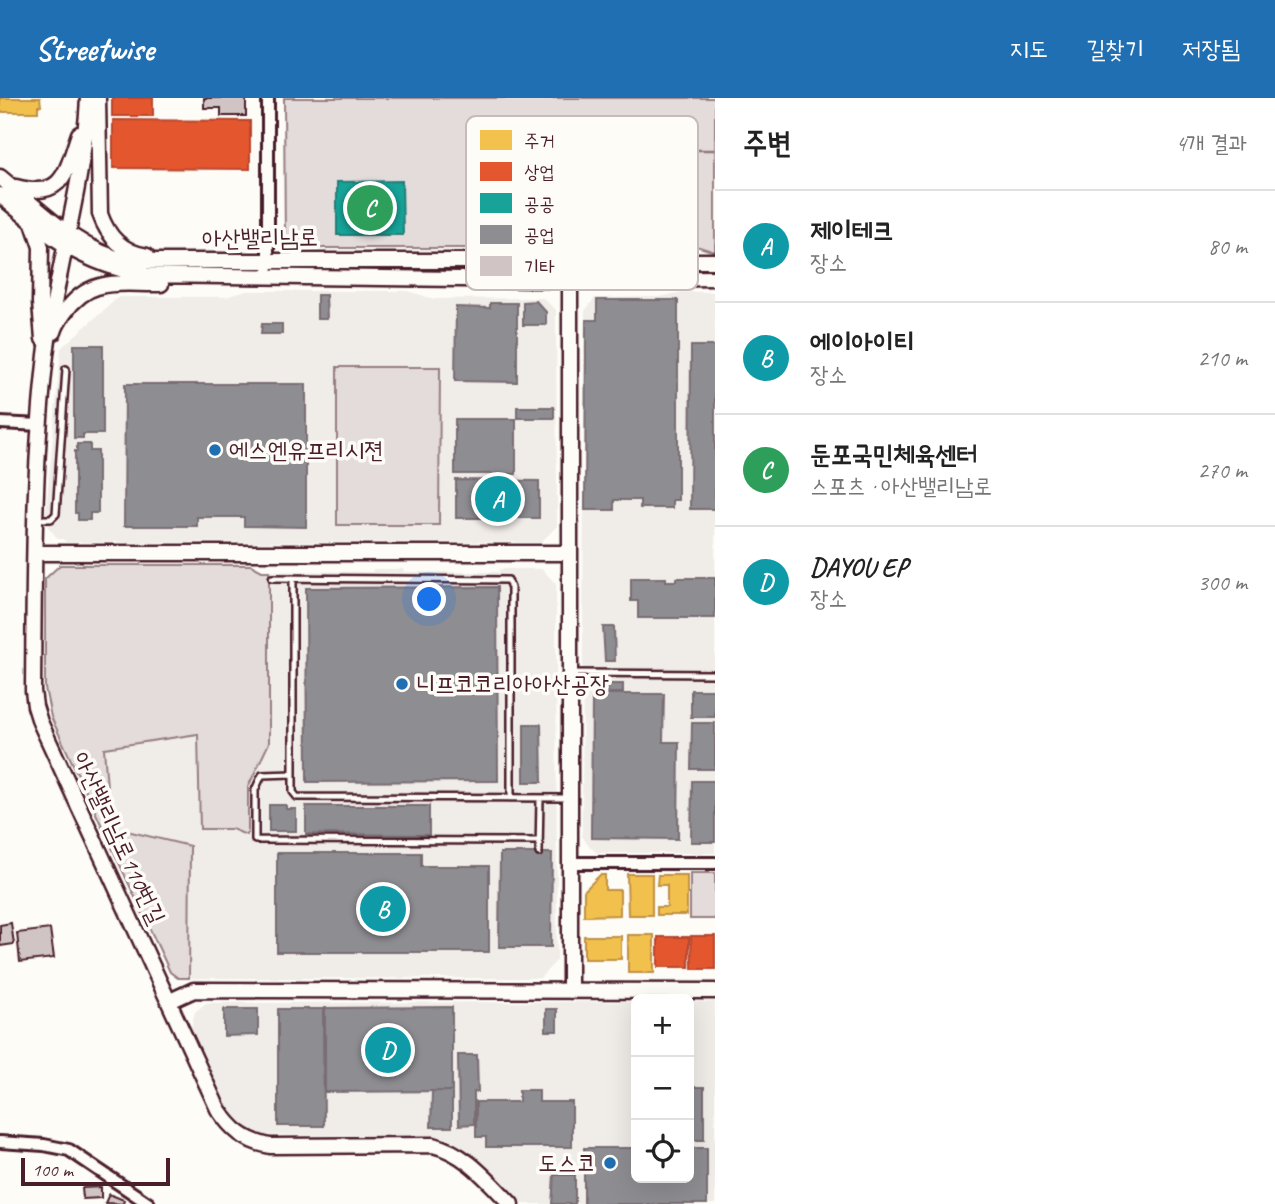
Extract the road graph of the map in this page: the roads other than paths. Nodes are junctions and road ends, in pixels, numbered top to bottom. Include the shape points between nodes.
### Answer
1 (268, 98) edge
2 (91, 101) edge
3 (3, 186) edge
4 (33, 223) junction
5 (66, 239) junction
6 (268, 260) junction
7 (466, 261) edge
8 (183, 262) junction
9 (208, 276) junction
10 (268, 277) junction
11 (466, 278) edge
12 (570, 290) edge
13 (46, 357) junction
14 (66, 369) dead end
15 (0, 423) edge
16 (41, 425) junction
17 (44, 519) dead end
18 (35, 553) junction
19 (570, 553) junction
20 (272, 578) dead end
21 (293, 578) junction
22 (570, 673) junction
23 (715, 674) edge
24 (293, 774) junction
25 (511, 798) junction
26 (540, 798) junction
27 (570, 798) junction
28 (540, 841) junction
29 (540, 853) dead end
30 (570, 863) junction
31 (715, 863) edge
32 (570, 991) junction
33 (715, 991) edge
34 (170, 1001) junction
35 (0, 1142) edge
36 (149, 1204) edge
37 (511, 1204) edge

1 - 6 street
2 - 3 street via 57,185 33,191
2 - 5 street, 아산밸리남로110번길
2 - 8 street via 98,203 106,230 134,254
3 - 4 street, 아산밸리남로
3 - 5 street, 아산밸리남로
4 - 5 street, 아산밸리남로
4 - 13 street via 41,247 40,303
5 - 8 street, 아산밸리남로 via 115,258
5 - 9 street, 아산밸리남로 via 83,257 117,270
5 - 13 street, 아산밸리남로110번길
6 - 7 street, 아산밸리남로
6 - 8 street, 아산밸리남로
6 - 10 street
9 - 10 street, 아산밸리남로
9 - 13 street via 190,282 93,288 76,297 56,324
10 - 11 street, 아산밸리남로
12 - 19 street
13 - 16 street, 아산밸리남로110번길
14 - 17 lane via 55,514
15 - 16 street
16 - 18 street, 아산밸리남로110번길
18 - 19 street
18 - 34 street, 아산밸리남로110번길 via 35,706
19 - 22 street
20 - 21 lane
21 - 24 lane
21 - 25 lane via 508,580
22 - 23 lane
22 - 27 street
24 - 25 lane via 293,792 300,798
24 - 28 lane via 262,775 255,790 255,840
25 - 26 lane
26 - 27 lane
26 - 28 lane
27 - 30 street
28 - 29 lane
30 - 31 street
30 - 32 street
32 - 33 street
32 - 34 street via 194,990
34 - 37 street, 아산밸리남로110번길 via 218,1109 237,1133 270,1146 433,1145 467,1160
35 - 36 street via 69,1150

